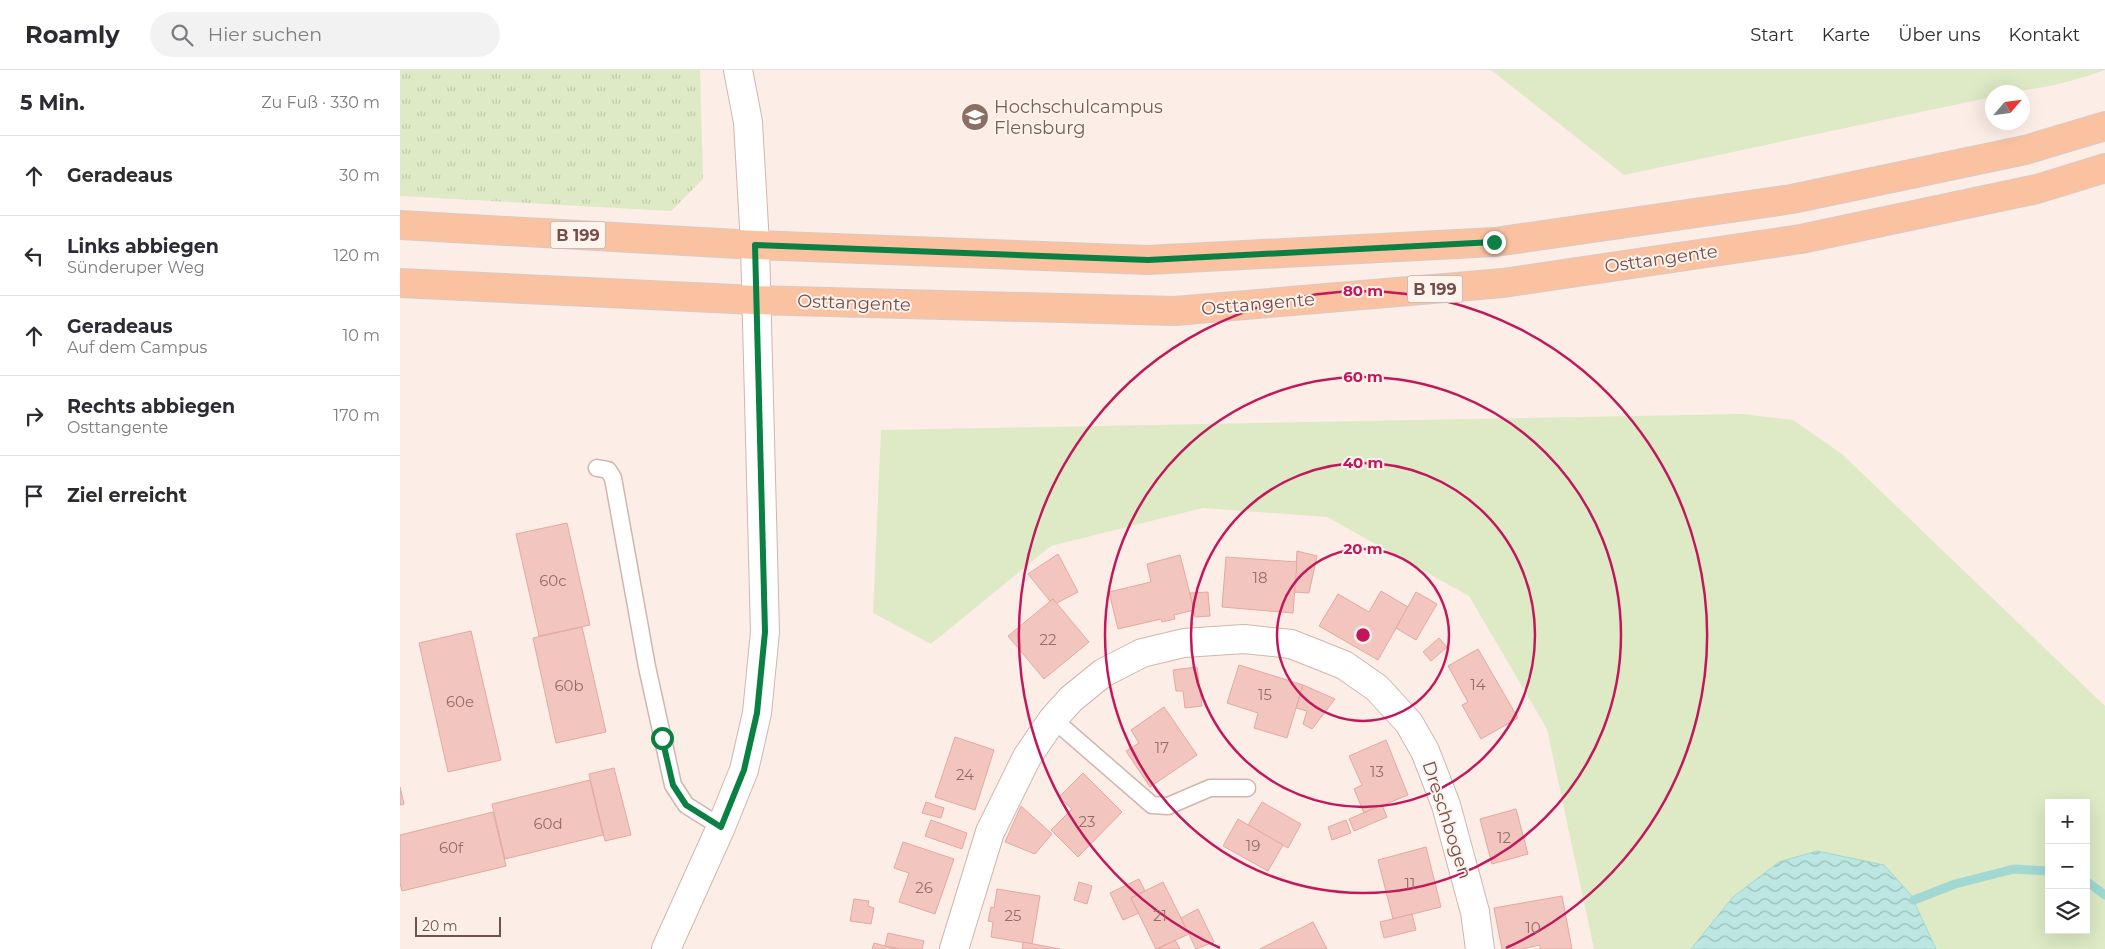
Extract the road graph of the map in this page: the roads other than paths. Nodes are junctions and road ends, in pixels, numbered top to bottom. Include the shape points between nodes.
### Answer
1 (738, 70) edge
2 (2105, 126) edge
3 (2105, 168) edge
4 (400, 225) edge
5 (755, 245) junction
6 (400, 283) edge
7 (755, 300) junction
8 (597, 468) dead end
9 (1053, 719) junction
10 (1247, 788) dead end
11 (721, 827) junction
12 (666, 949) edge
13 (954, 949) edge
14 (1480, 949) edge

1 - 5 street via 748,122
2 - 5 main road, B 199 via 2025,150 1792,199 1494,242 1148,260
3 - 7 main road, Osttangente / B 199 via 2037,188 1801,239 1503,283 1175,311
4 - 5 main road, B 199
5 - 7 street
6 - 7 main road, Osttangente / B 199
7 - 11 street via 765,632 757,713 744,770
8 - 11 lane via 608,470 613,478 673,785 686,805
9 - 10 lane via 1152,805 1168,806 1210,788
9 - 13 street, Dreschbogen via 1027,757 990,832
9 - 14 street, Dreschbogen via 1103,673 1142,653 1184,643 1244,639 1292,644 1344,665 1377,688 1409,723 1425,751 1449,814 1475,912
11 - 12 street

